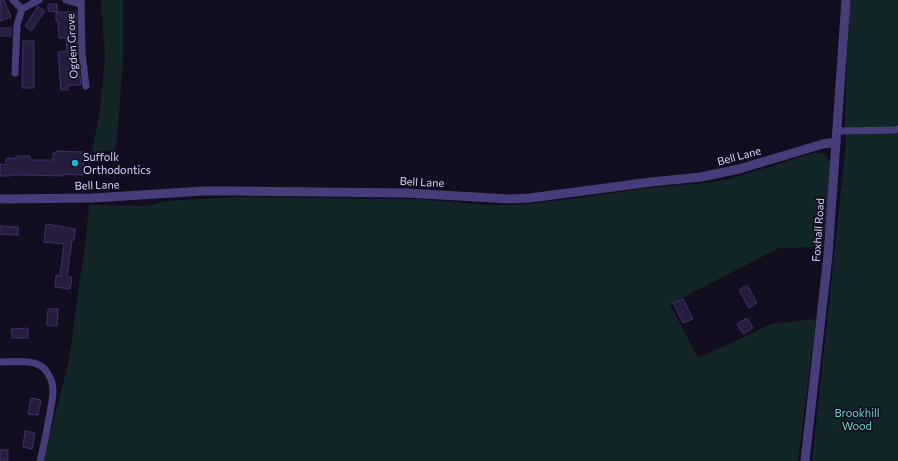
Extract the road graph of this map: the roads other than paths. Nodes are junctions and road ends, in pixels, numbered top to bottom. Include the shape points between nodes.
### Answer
1 (13, 0) edge
2 (39, 0) edge
3 (66, 0) edge
4 (846, 0) edge
5 (81, 2) edge
6 (22, 9) junction
7 (15, 73) dead end
8 (86, 86) dead end
9 (898, 129) edge
10 (837, 131) junction
11 (836, 142) junction
12 (0, 199) edge
13 (0, 362) edge
14 (40, 461) edge
15 (805, 461) edge

1 - 6 street
2 - 6 street
3 - 5 street, Ogden Grove
4 - 10 street, Foxhall Road
5 - 8 street, Ogden Grove
6 - 7 street via 17,25
9 - 10 street
10 - 11 street, Foxhall Road
11 - 12 street, Bell Lane via 708,176 530,198 406,193 204,191 93,198
11 - 15 street, Foxhall Road via 828,255
13 - 14 street via 37,364 50,378 53,395

